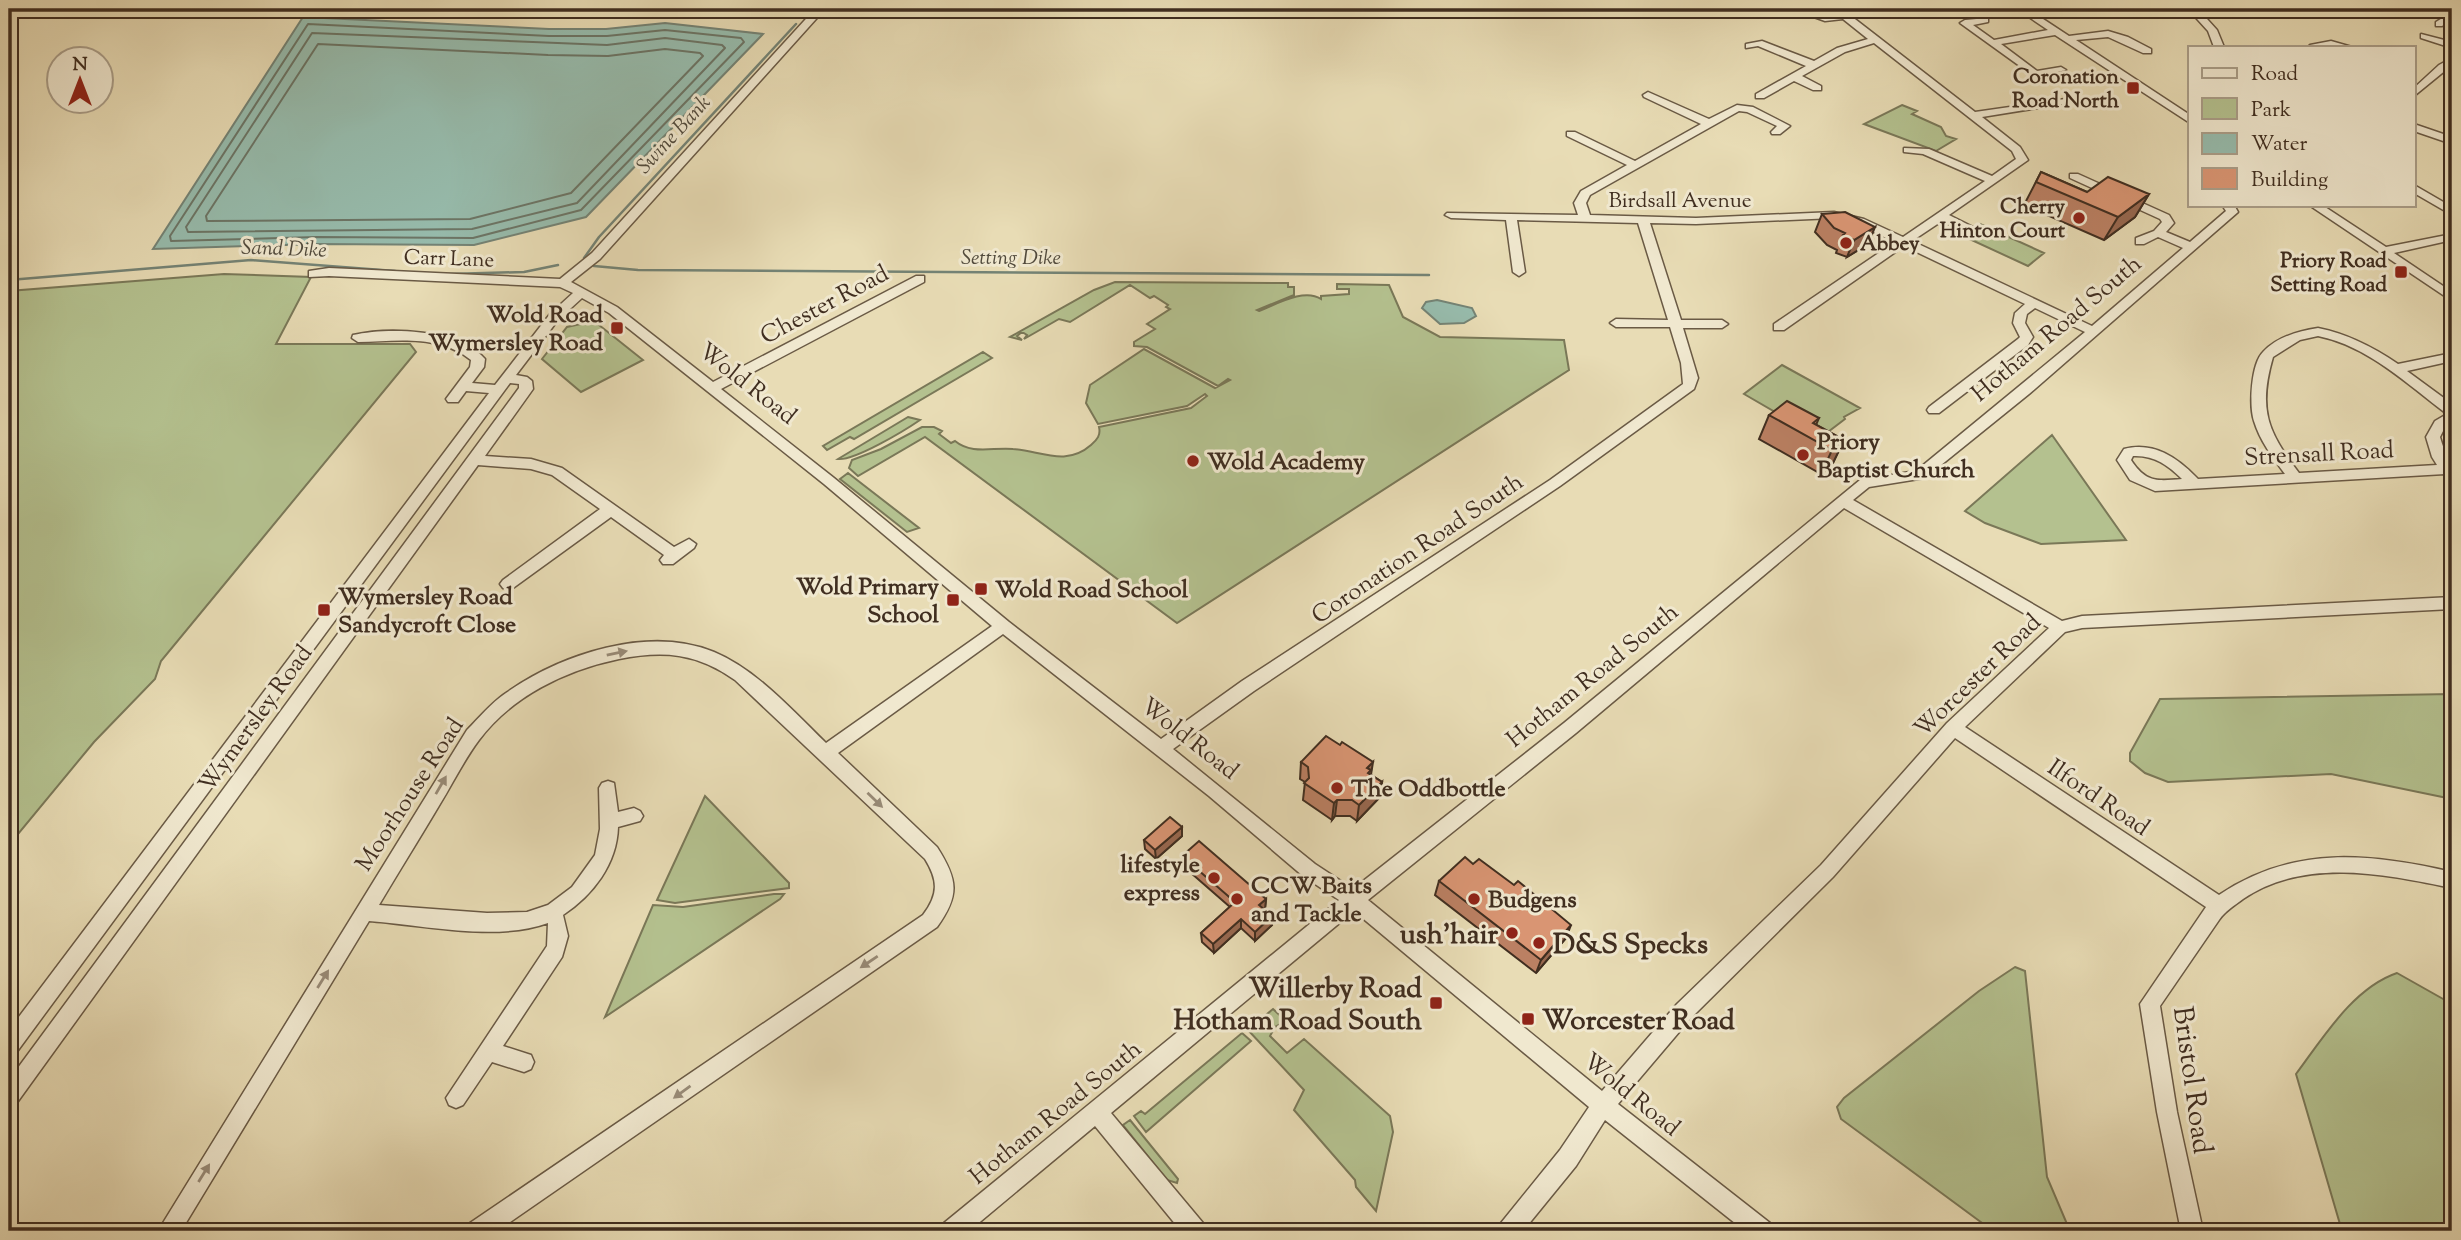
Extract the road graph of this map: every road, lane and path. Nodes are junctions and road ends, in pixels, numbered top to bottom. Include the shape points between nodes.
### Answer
1 (820, 9) edge
2 (1797, 9) edge
3 (2022, 9) edge
4 (2180, 9) edge
5 (2194, 9) edge
6 (1840, 13) edge
7 (1985, 20) dead end
8 (2056, 32) junction
9 (2425, 36) dead end
10 (2067, 39) junction
11 (1875, 40) junction
12 (1991, 43) junction
13 (2452, 45) edge
14 (1749, 46) dead end
15 (2219, 46) edge
16 (2319, 46) edge
17 (2342, 46) edge
18 (2147, 51) dead end
19 (2452, 61) edge
20 (1816, 66) junction
21 (2061, 70) dead end
22 (1795, 77) junction
23 (2416, 81) edge
24 (2426, 84) junction
25 (1817, 88) dead end
26 (2416, 92) edge
27 (1760, 96) dead end
28 (1650, 98) dead end
29 (2075, 99) dead end
30 (1972, 116) junction
31 (2188, 119) edge
32 (1710, 124) junction
33 (2416, 128) edge
34 (1776, 132) dead end
35 (1573, 138) dead end
36 (2452, 141) edge
37 (1908, 150) dead end
38 (1635, 165) junction
39 (2074, 176) dead end
40 (1993, 180) junction
41 (2416, 189) edge
42 (2229, 206) edge
43 (2316, 206) edge
44 (2452, 212) edge
45 (1451, 215) dead end
46 (1941, 216) junction
47 (1511, 217) junction
48 (1585, 219) junction
49 (1643, 220) junction
50 (1969, 229) dead end
51 (2158, 233) junction
52 (2452, 237) edge
53 (1904, 241) junction
54 (2140, 241) dead end
55 (2192, 247) junction
56 (2384, 251) junction
57 (1519, 272) dead end
58 (313, 274) dead end
59 (920, 279) dead end
60 (563, 283) junction
61 (582, 292) junction
62 (2452, 297) edge
63 (2034, 303) junction
64 (1616, 323) dead end
65 (1676, 324) junction
66 (1722, 324) dead end
67 (1779, 327) dead end
68 (2094, 331) junction
69 (369, 336) dead end
70 (2452, 356) edge
71 (2395, 369) junction
72 (503, 384) junction
73 (464, 387) junction
74 (712, 388) junction
75 (453, 399) dead end
76 (1934, 410) dead end
77 (2452, 411) edge
78 (2452, 417) edge
79 (474, 460) junction
80 (2449, 471) edge
81 (2295, 477) junction
82 (2194, 483) dead end
83 (1843, 501) junction
84 (611, 509) junction
85 (689, 544) dead end
86 (508, 584) dead end
87 (2452, 603) edge
88 (1003, 625) junction
89 (2060, 628) junction
90 (1953, 728) junction
91 (1161, 748) junction
92 (826, 752) junction
93 (608, 788) dead end
94 (634, 816) dead end
95 (609, 821) junction
96 (2452, 880) edge
97 (1354, 900) junction
98 (2219, 905) junction
99 (365, 912) junction
100 (552, 912) junction
101 (9, 1046) edge
102 (488, 1051) junction
103 (524, 1062) dead end
104 (9, 1097) edge
105 (456, 1098) dead end
106 (1603, 1105) junction
107 (1097, 1112) junction
108 (169, 1231) edge
109 (478, 1231) edge
110 (952, 1231) edge
111 (1195, 1231) edge
112 (1509, 1231) edge
113 (1762, 1231) edge
114 (2192, 1231) edge

1 - 60 street via 596,256
2 - 6 street via 1825,18
3 - 8 street
4 - 5 street
5 - 15 street
6 - 11 street
7 - 12 street via 1965,23
8 - 10 street
8 - 12 street
9 - 13 street
10 - 18 street via 2117,33
10 - 31 street
11 - 20 street via 1855,44
11 - 30 street
12 - 21 street via 2035,74
14 - 20 street via 1759,43
16 - 17 street
19 - 24 street
20 - 22 street
22 - 25 street
22 - 27 street
23 - 24 street
24 - 26 street
28 - 32 street
29 - 30 street
30 - 40 street via 2021,154 2022,160
32 - 34 street via 1743,107 1785,126
32 - 38 street via 1679,147
33 - 36 street
35 - 38 street
37 - 40 street via 1925,151
38 - 48 street via 1585,193 1580,203
39 - 51 street via 2157,212 2168,223
40 - 46 street
41 - 44 street
42 - 55 street, Hotham Road South via 2232,212
43 - 56 street
45 - 47 street, Birdsall Avenue
46 - 50 street
46 - 53 street
47 - 48 street, Birdsall Avenue
47 - 57 street
48 - 49 street, Birdsall Avenue
49 - 53 street, Birdsall Avenue via 1834,215
49 - 65 street
51 - 54 street
51 - 55 street
52 - 56 street
53 - 63 street, Birdsall Avenue
53 - 67 street
55 - 68 street, Hotham Road South
56 - 62 street
58 - 60 street, Carr Lane
59 - 74 street, Chester Road
60 - 61 street, Carr Lane
61 - 72 street, Wymersley Road via 554,317
61 - 74 street, Wold Road via 613,310
63 - 68 street, Birdsall Avenue
63 - 76 street via 2021,313 2019,323 2027,337 2023,342
64 - 65 street
65 - 66 street
65 - 91 street, Coronation Road South via 1691,377 1689,386
68 - 83 street, Hotham Road South via 1920,475 1865,483
69 - 73 street via 435,338 473,354 477,367
70 - 71 street
71 - 77 street
71 - 81 street via 2346,338 2325,333 2301,334 2267,355 2258,384 2257,411 2266,439
72 - 73 street
72 - 79 street, Wymersley Road via 522,380 527,384
72 - 101 street, Wymersley Road
73 - 75 street
74 - 88 street, Wold Road
78 - 80 street, Strensall Road via 2440,424 2433,437
79 - 84 street via 531,464 557,471
79 - 104 street, Wymersley Road
80 - 81 street, Strensall Road
81 - 82 street, Strensall Road
83 - 89 street
83 - 97 street, Hotham Road South
84 - 85 street via 670,558
84 - 86 street
87 - 89 street, Worcester Road via 2082,622
88 - 91 street, Wold Road
88 - 92 street
89 - 90 street, Worcester Road
90 - 98 street, Ilford Road
90 - 106 street, Worcester Road via 1827,871 1684,1011
91 - 97 street, Wold Road via 1309,870
99 -> 92 street, Moorhouse Road via 473,735 510,699 549,675 583,662 642,649 706,655 744,677
92 -> 109 street, Moorhouse Road via 931,853 947,884 940,909 930,921
93 - 95 street
94 - 95 street
95 - 100 street via 601,865 577,895
96 - 98 street, Bristol Road via 2378,866 2310,865 2249,885
97 - 106 street, Wold Road
97 - 107 street, Hotham Road South
98 - 114 street, Bristol Road via 2150,1004
99 - 100 street via 516,920
108 -> 99 street, Moorhouse Road
100 - 102 street via 560,939 555,951
102 - 103 street
102 - 105 street
106 - 112 street, Worcester Road via 1568,1158
106 - 113 street, Wold Road
107 - 110 street, Hotham Road South
107 - 111 street

